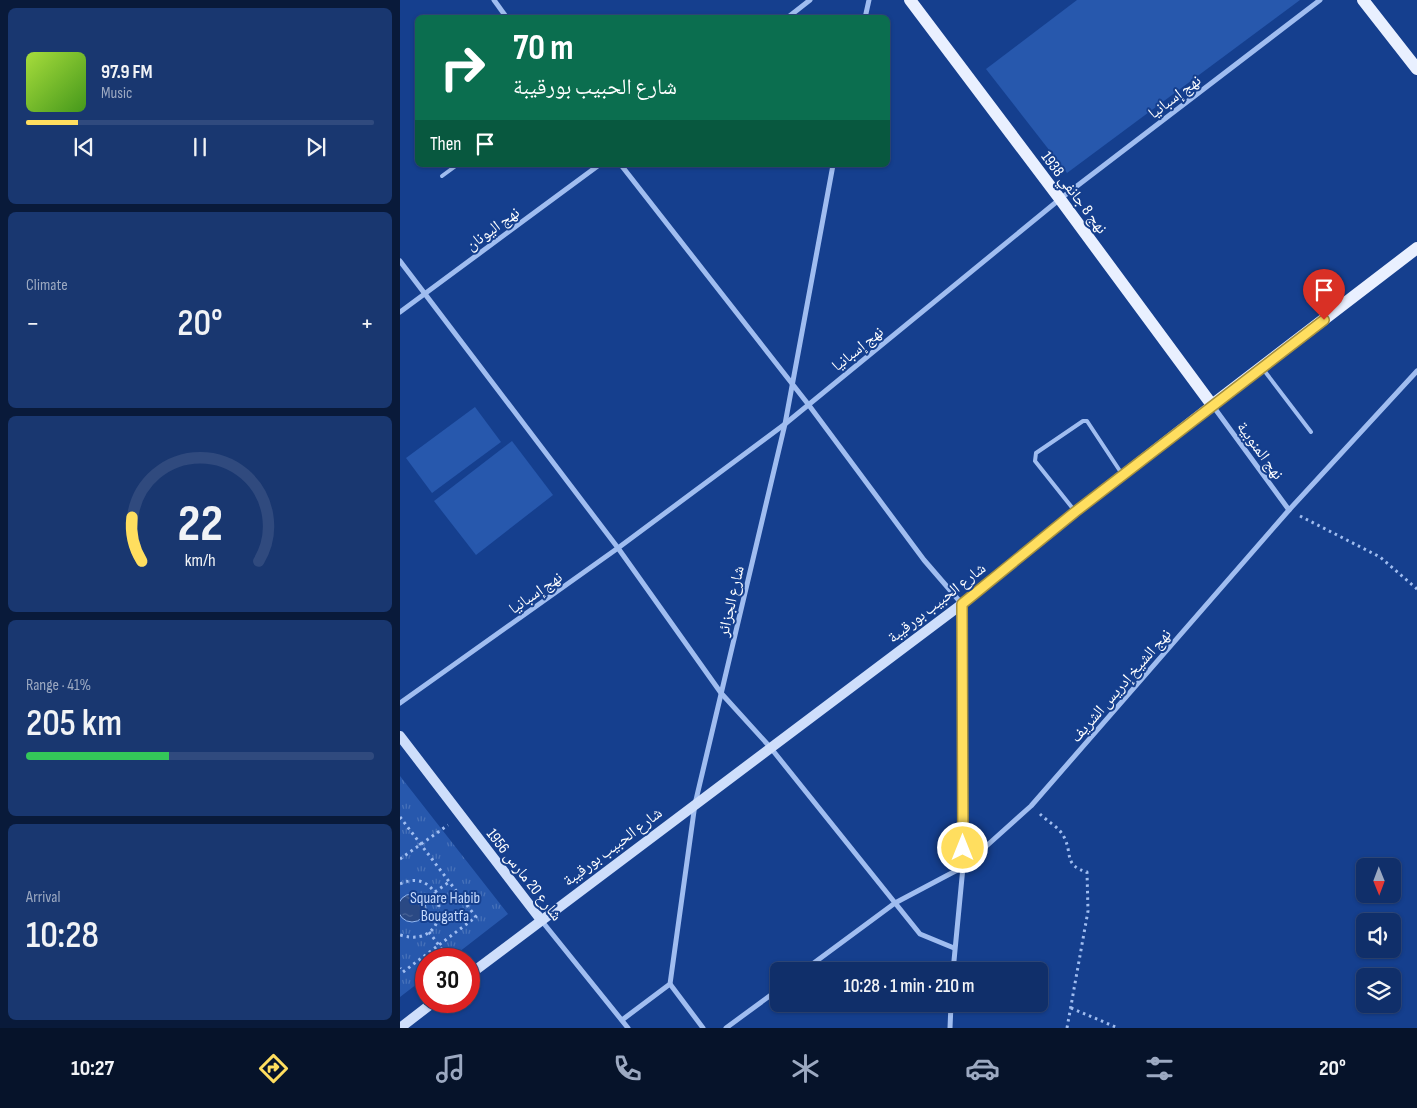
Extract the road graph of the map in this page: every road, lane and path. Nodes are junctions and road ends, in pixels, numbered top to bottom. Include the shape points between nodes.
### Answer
1 (494, 0) edge
2 (810, 0) edge
3 (869, 0) edge
4 (910, 0) edge
5 (1320, 0) edge
6 (1363, 0) edge
7 (506, 15) edge
8 (791, 15) edge
9 (866, 15) edge
10 (1417, 69) edge
11 (454, 167) edge
12 (596, 167) edge
13 (623, 167) edge
14 (833, 167) edge
15 (442, 176) dead end
16 (1060, 199) junction
17 (1417, 248) edge
18 (400, 261) edge
19 (425, 293) junction
20 (400, 312) edge
21 (1262, 368) junction
22 (1417, 371) edge
23 (791, 383) junction
24 (808, 404) junction
25 (1212, 405) junction
26 (785, 424) junction
27 (1311, 432) dead end
28 (1123, 476) junction
29 (1289, 510) junction
30 (1075, 512) junction
31 (618, 548) junction
32 (1417, 590) edge
33 (962, 604) junction
34 (721, 693) junction
35 (400, 703) edge
36 (400, 736) edge
37 (770, 747) junction
38 (695, 804) junction
39 (1032, 806) junction
40 (461, 816) junction
41 (400, 817) edge
42 (421, 844) junction
43 (400, 859) edge
44 (963, 867) junction
45 (449, 882) junction
46 (400, 884) edge
47 (435, 892) junction
48 (895, 903) junction
49 (541, 920) junction
50 (429, 932) junction
51 (400, 935) edge
52 (439, 945) junction
53 (441, 948) edge
54 (954, 948) junction
55 (815, 962) edge
56 (953, 962) edge
57 (480, 967) edge
58 (400, 968) edge
59 (670, 984) junction
60 (770, 996) edge
61 (1072, 1008) junction
62 (951, 1012) edge
63 (419, 1013) edge
64 (622, 1020) junction
65 (400, 1028) edge
66 (628, 1028) edge
67 (703, 1028) edge
68 (726, 1028) edge
69 (950, 1028) edge
70 (1067, 1028) edge
71 (1118, 1028) edge

1 - 7 street
2 - 8 street
3 - 9 street
4 - 16 main road, نهج 8 جانفي 1938
5 - 16 street, نهج إسبانيا
6 - 10 main road
11 - 15 lane
12 - 19 street, نهج اليونان
13 - 23 street
14 - 23 street, شارع الجزائر
16 - 24 street, نهج إسبانيا
16 - 25 main road, نهج 8 جانفي 1938
17 - 21 main road, شارع الحبيب بورقيبة
18 - 19 street
19 - 20 street, نهج اليونان
19 - 31 street
21 - 25 main road, شارع الحبيب بورقيبة
21 - 27 lane
22 - 29 street, نهج الشيخ إدريس الشريف
23 - 24 street
23 - 26 street, شارع الجزائر
24 - 26 street, نهج إسبانيا
24 - 33 street via 924,560
25 - 28 main road, شارع الحبيب بورقيبة
25 - 29 street, نهج المنوبية
26 - 31 street, نهج إسبانيا
26 - 34 street, شارع الجزائر
28 - 30 main road, شارع الحبيب بورقيبة
28 - 30 lane via 1087,421 1036,453 1035,460
29 - 32 path via 1380,557
29 - 39 street, نهج الشيخ إدريس الشريف
30 - 33 main road, شارع الحبيب بورقيبة
31 - 34 street
31 - 35 street, نهج إسبانيا
33 - 37 main road, شارع الحبيب بورقيبة
33 - 44 street
34 - 37 street
34 - 38 street, شارع الجزائر
36 - 40 main road, شارع 20 مارس 1956
37 - 38 main road, شارع الحبيب بورقيبة
37 - 48 street
38 - 49 main road, شارع الحبيب بورقيبة
38 - 59 street, شارع الجزائر
39 - 44 street, نهج الشيخ إدريس الشريف
39 - 61 path via 1064,836 1072,865 1087,872 1088,911
40 - 42 path
40 - 49 main road, شارع 20 مارس 1956
41 - 42 path
42 - 43 path
42 - 45 path
44 - 48 street, نهج الشيخ إدريس الشريف
44 - 54 street
45 - 47 path
45 - 52 path via 476,917
46 - 47 path via 421,882
47 - 50 path via 439,918
48 - 54 street via 920,934
48 - 55 street, نهج الشيخ إدريس الشريف
49 - 57 main road, شارع الحبيب بورقيبة
49 - 64 street, شارع 20 مارس 1956
50 - 51 path via 410,938
50 - 52 path
52 - 53 path
52 - 58 path via 403,972
54 - 56 street
59 - 64 street
59 - 67 street
60 - 68 street
61 - 70 path
61 - 71 path
62 - 69 street
63 - 65 main road
64 - 66 street, شارع 20 مارس 1956

